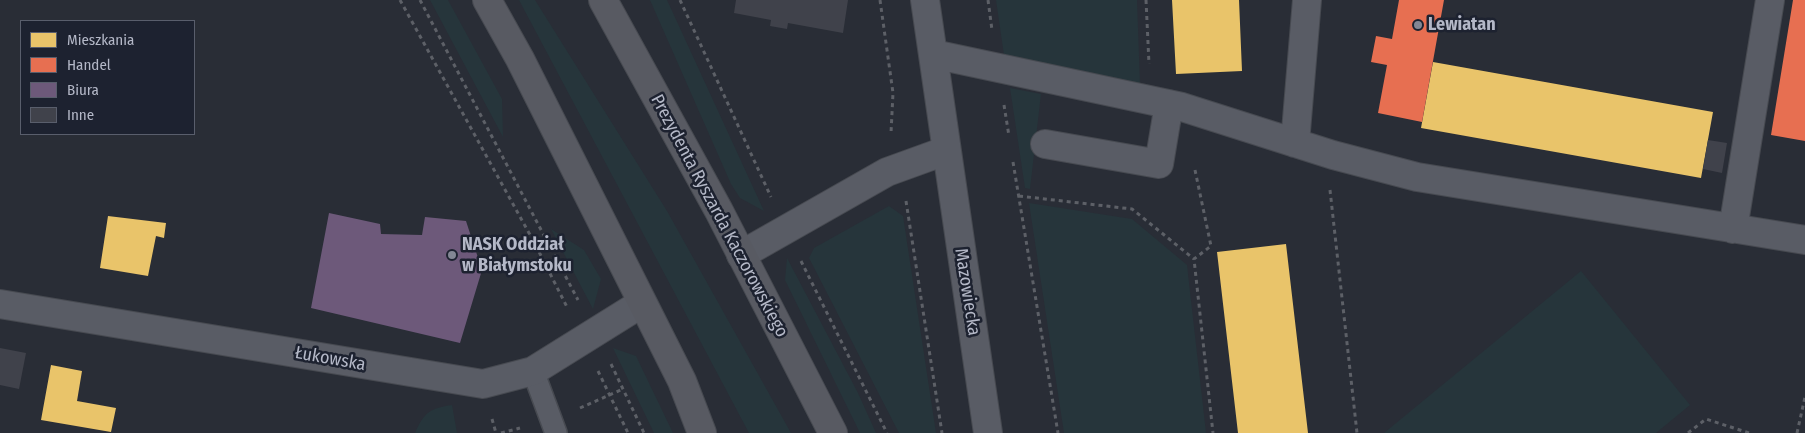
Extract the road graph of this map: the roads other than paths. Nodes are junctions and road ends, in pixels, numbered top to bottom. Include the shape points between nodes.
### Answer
1 (488, 0) edge
2 (603, 0) edge
3 (925, 0) edge
4 (1307, 0) edge
5 (1770, 0) edge
6 (933, 54) junction
7 (1160, 102) junction
8 (1295, 143) junction
9 (1045, 144) dead end
10 (946, 151) junction
11 (1734, 229) junction
12 (1805, 240) edge
13 (741, 256) junction
14 (642, 303) junction
15 (0, 304) edge
16 (533, 371) junction
17 (556, 433) edge
18 (702, 433) edge
19 (833, 433) edge
20 (988, 433) edge

1 - 14 main road
2 - 13 main road, Prezydenta Ryszarda Kaczorowskiego
3 - 6 street, Mazowiecka
4 - 8 street
5 - 11 street
6 - 7 street
6 - 10 street, Mazowiecka
7 - 8 street
7 - 9 street via 1159,164
8 - 11 street via 1416,177
10 - 13 street via 887,172
10 - 20 street, Mazowiecka
11 - 12 street
13 - 19 main road, Prezydenta Ryszarda Kaczorowskiego
14 - 16 street, Łukowska
14 - 18 main road via 682,381
15 - 16 street, Łukowska via 483,384
16 - 17 lane

